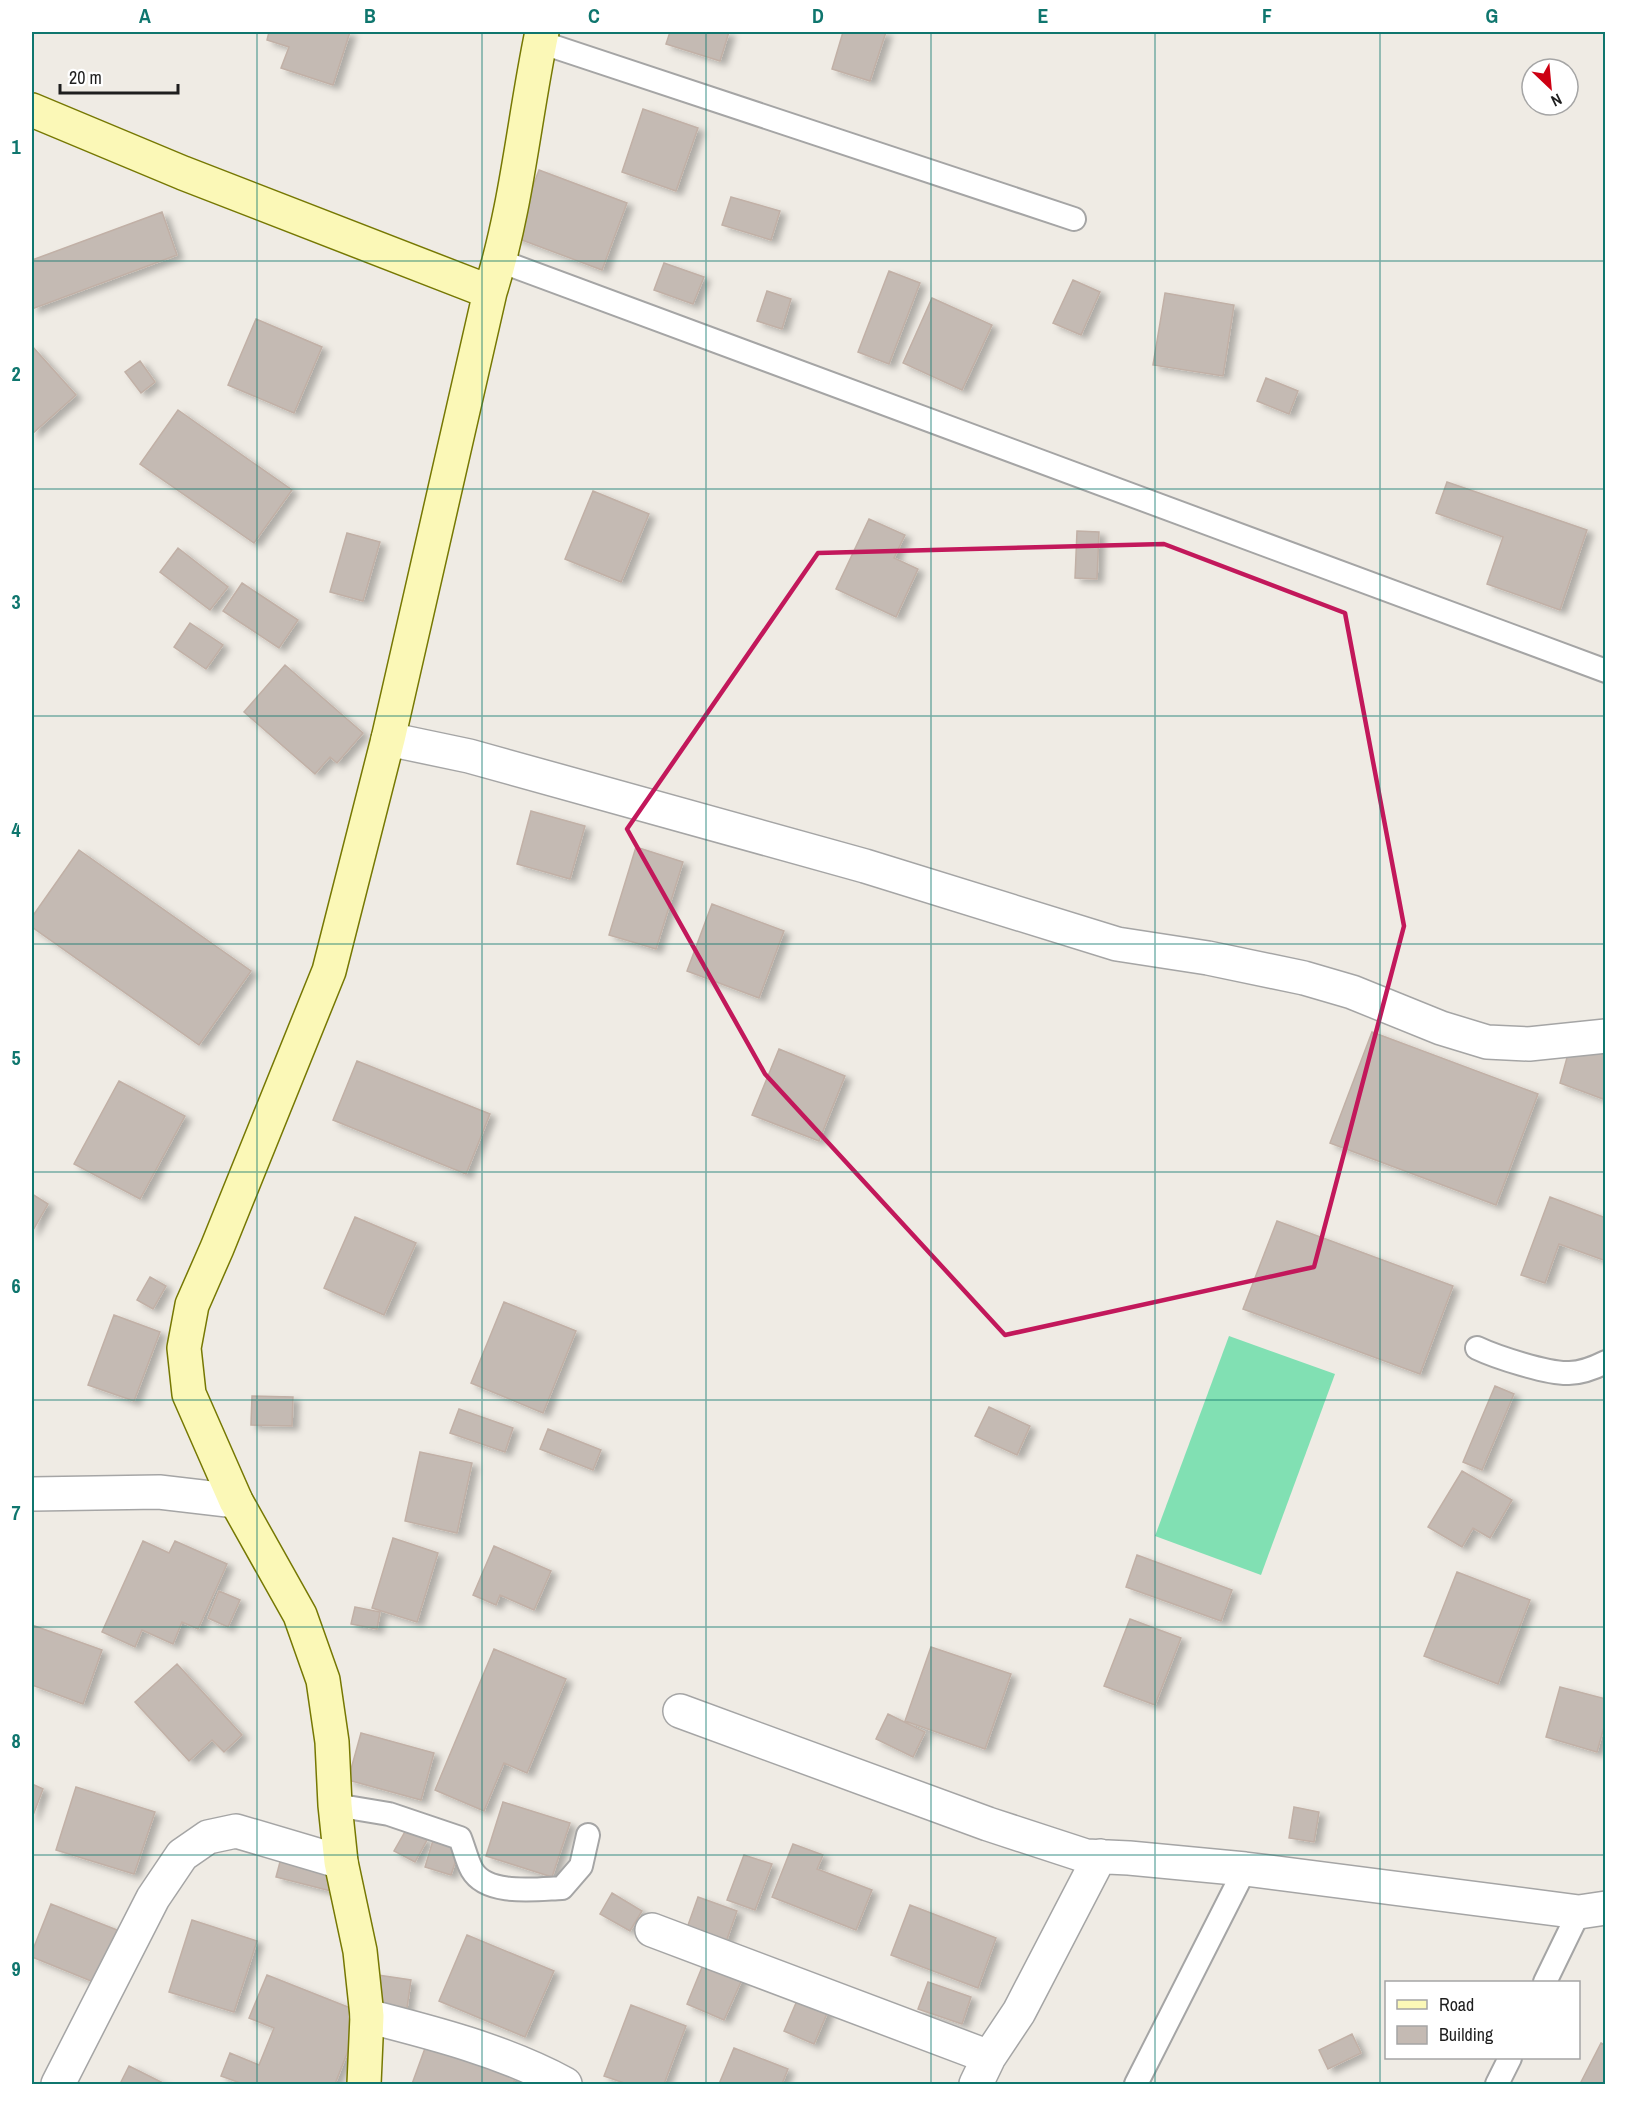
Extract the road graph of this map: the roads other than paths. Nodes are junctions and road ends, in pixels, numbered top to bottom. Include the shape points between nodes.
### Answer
1 (541, 37) edge
2 (32, 110) edge
3 (1074, 219) dead end
4 (500, 261) junction
5 (490, 292) junction
6 (1605, 671) edge
7 (388, 740) junction
8 (1605, 1036) edge
9 (1477, 1348) dead end
10 (1605, 1362) edge
11 (32, 1494) edge
12 (236, 1501) junction
13 (680, 1711) dead end
14 (335, 1805) junction
15 (588, 1835) dead end
16 (1100, 1856) junction
17 (341, 1862) junction
18 (1245, 1869) junction
19 (1592, 1910) edge
20 (652, 1930) dead end
21 (1546, 1981) edge
22 (367, 2016) junction
23 (1510, 2059) edge
24 (983, 2071) edge
25 (58, 2085) edge
26 (364, 2085) edge
27 (565, 2085) edge
28 (1136, 2085) edge
29 (1497, 2085) edge

1 - 3 lane
1 - 4 street
2 - 5 street
4 - 5 street
4 - 6 lane
5 - 7 street
7 - 8 street via 469,756 865,866 1117,944 1304,978 1487,1042 1529,1044
7 - 12 street via 329,971 192,1305 184,1348 189,1394
9 - 10 lane via 1536,1368 1569,1373
11 - 12 street via 159,1492
12 - 14 street via 300,1615 323,1680 332,1742
13 - 16 street via 988,1824 1086,1856
14 - 15 lane via 389,1814 460,1838 472,1871 489,1884 513,1891 561,1888 581,1866
14 - 17 street
16 - 18 street
16 - 24 street via 1019,2012
17 - 22 street via 360,1951
17 - 25 street via 236,1831 208,1837 182,1855 153,1898
18 - 19 street
18 - 28 lane
19 - 21 lane
20 - 24 street
22 - 26 street
22 - 27 street via 479,2049 540,2071
23 - 29 lane

